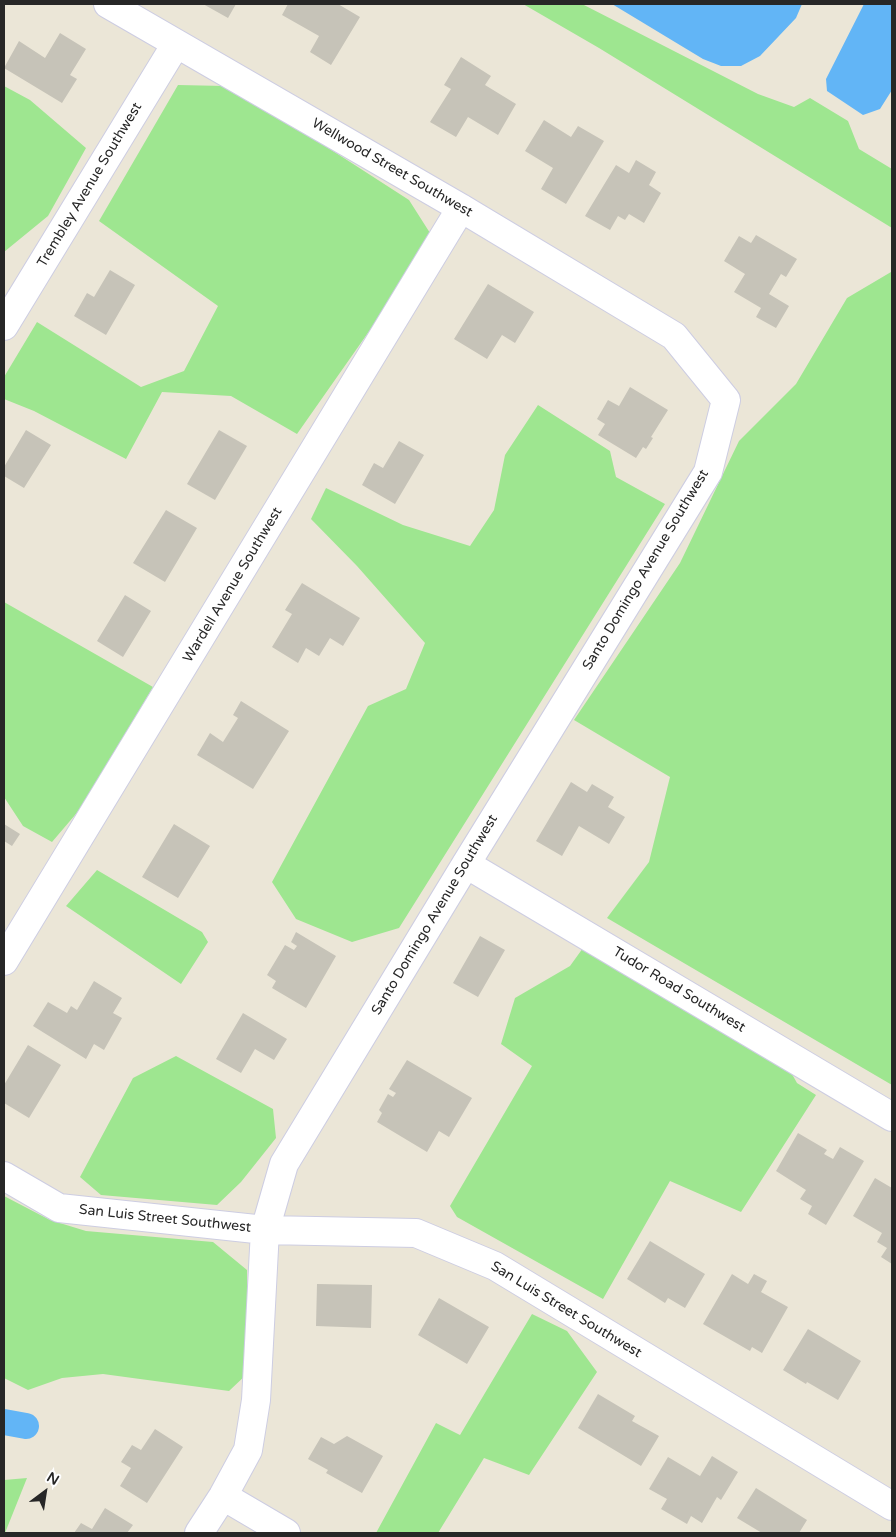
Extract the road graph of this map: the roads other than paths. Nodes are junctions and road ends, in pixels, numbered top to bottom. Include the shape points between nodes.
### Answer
1 (108, 4) edge
2 (176, 44) junction
3 (461, 208) junction
4 (4, 326) edge
5 (674, 336) joint
6 (466, 864) junction
7 (4, 961) edge
8 (892, 1117) edge
9 (4, 1176) edge
10 (265, 1230) junction
11 (223, 1496) junction
12 (892, 1506) edge
13 (200, 1533) edge
14 (286, 1533) edge

1 - 2 street, Wellwood Street Southwest
2 - 3 street, Wellwood Street Southwest
2 - 4 street, Trembley Avenue Southwest
3 - 5 street, Wellwood Street Southwest
3 - 7 street, Wardell Avenue Southwest
5 - 6 street, Santo Domingo Avenue Southwest via 726,400 708,472
6 - 8 street, Tudor Road Southwest
6 - 10 street, Santo Domingo Avenue Southwest via 284,1164
9 - 10 street, San Luis Street Southwest via 59,1208
10 - 11 street, Santo Domingo Avenue Southwest via 256,1400 248,1450
10 - 12 street, San Luis Street Southwest via 416,1233 495,1266
11 - 13 street, Santo Domingo Avenue Southwest
11 - 14 street

